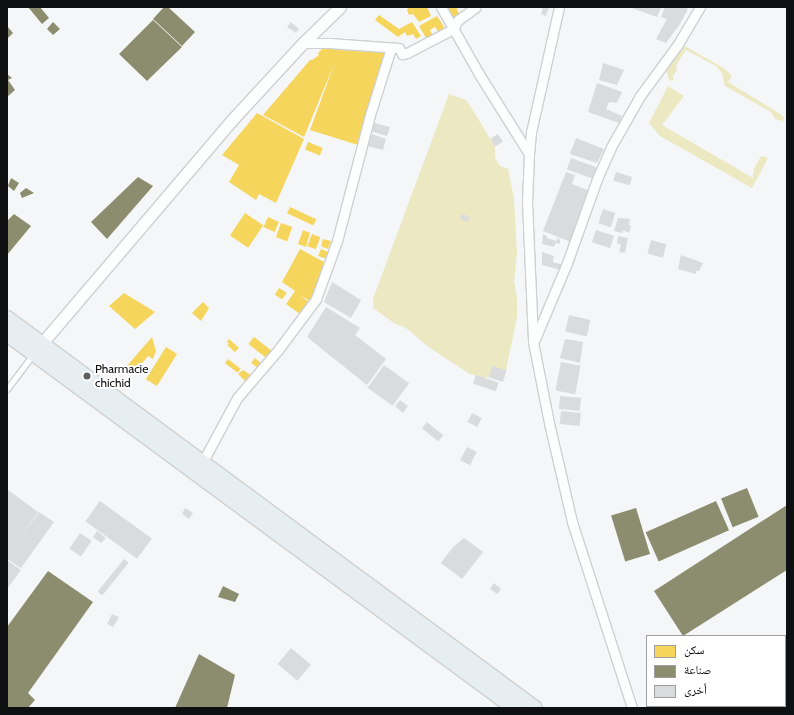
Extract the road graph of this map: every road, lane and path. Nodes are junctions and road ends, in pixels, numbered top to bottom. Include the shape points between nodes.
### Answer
1 (340, 7) edge
2 (441, 7) edge
3 (476, 7) edge
4 (559, 7) edge
5 (700, 7) edge
6 (453, 28) junction
7 (303, 43) junction
8 (391, 48) junction
9 (529, 154) junction
10 (7, 318) edge
11 (7, 334) edge
12 (533, 342) junction
13 (38, 349) junction
14 (7, 389) edge
15 (202, 463) junction
16 (514, 708) edge
17 (535, 708) edge
18 (632, 708) edge

1 - 7 street
2 - 6 street
3 - 6 street via 458,20
4 - 9 street via 531,132
5 - 12 street via 678,44 640,96 611,146 567,264
6 - 8 street via 407,53 402,54 399,48
6 - 9 street
7 - 8 street
7 - 13 street via 231,121
8 - 15 street via 337,241 316,299 278,350 237,398
9 - 12 street via 528,202
10 - 13 highway
11 - 13 highway
12 - 18 street via 572,522
13 - 14 lane
13 - 15 highway
13 - 16 highway
15 - 17 highway

